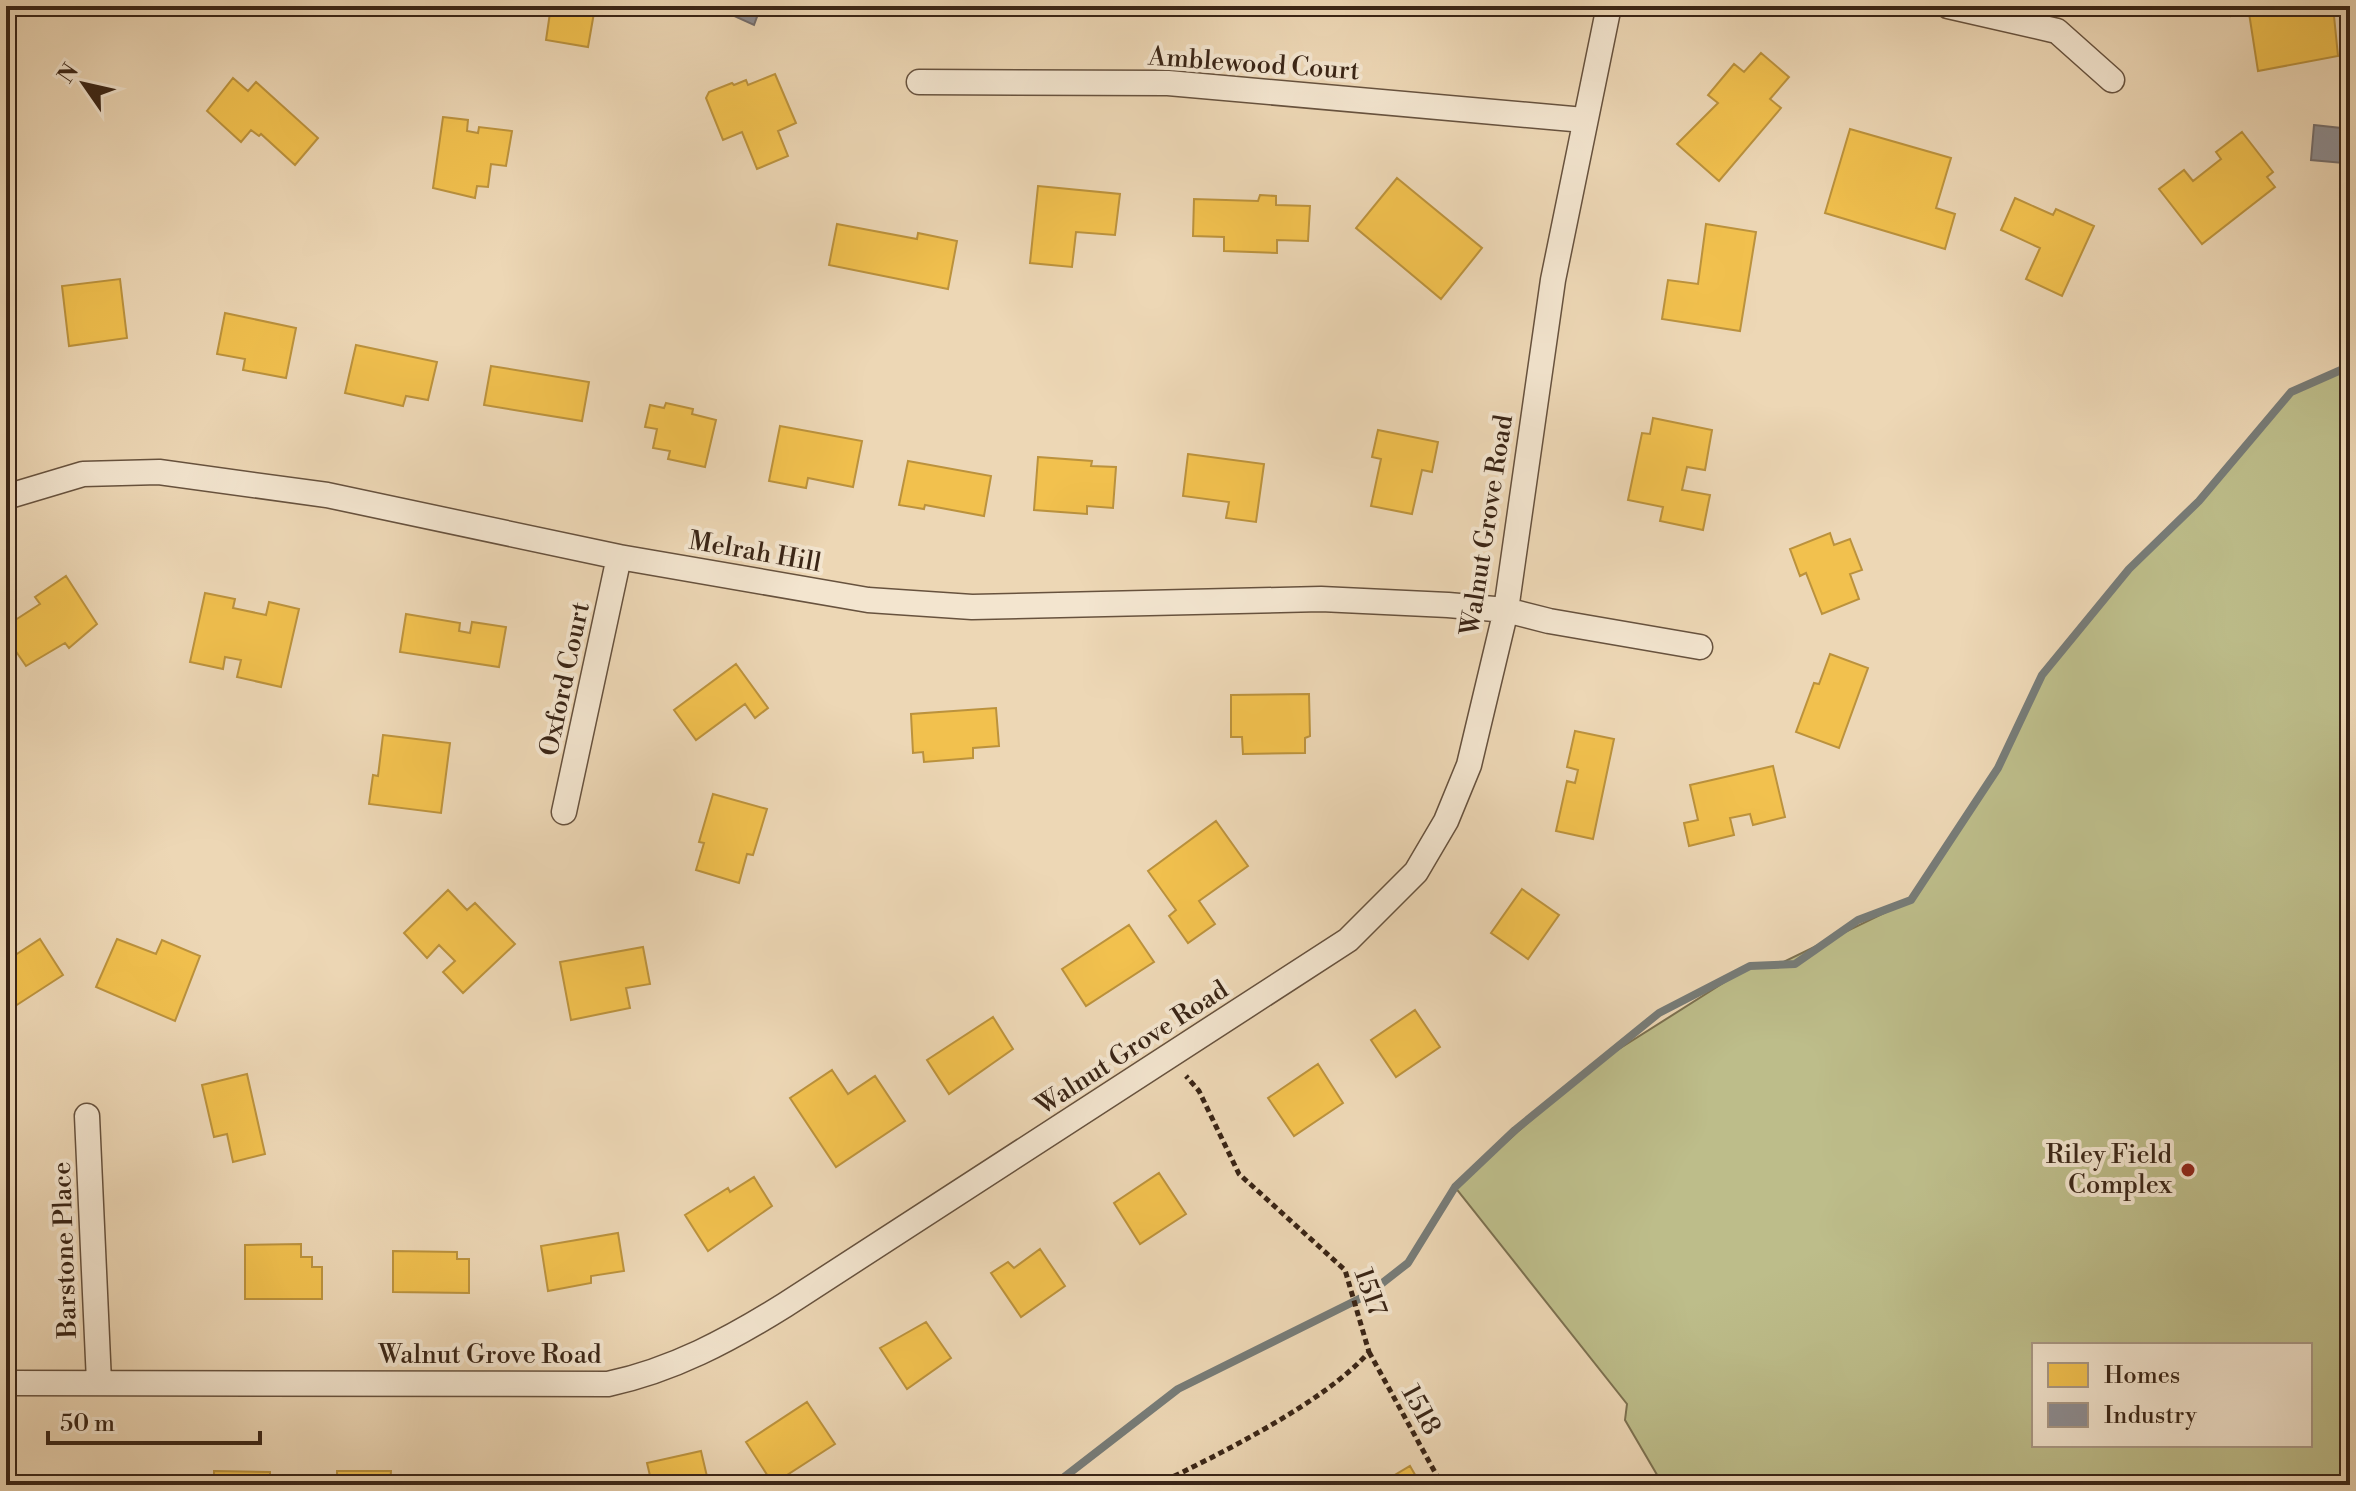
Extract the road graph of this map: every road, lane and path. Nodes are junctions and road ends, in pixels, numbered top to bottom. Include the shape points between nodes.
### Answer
1 (1609, 6) edge
2 (1948, 6) edge
3 (2112, 80) dead end
4 (919, 82) dead end
5 (1584, 120) junction
6 (6, 497) edge
7 (619, 557) junction
8 (1506, 610) junction
9 (1700, 647) dead end
10 (564, 812) dead end
11 (1170, 1057) junction
12 (87, 1116) dead end
13 (1369, 1352) junction
14 (99, 1382) junction
15 (6, 1383) edge
16 (1156, 1485) edge
17 (1442, 1485) edge

1 - 5 street, Walnut Grove Road
2 - 3 street via 2057,31
4 - 5 street, Amblewood Court via 1168,83
5 - 8 street, Walnut Grove Road via 1553,280
6 - 7 street, Melrah Hill via 83,474 159,472 327,495
7 - 8 street, Melrah Hill via 868,600 972,607 1321,599
7 - 10 street, Oxford Court
8 - 9 street, Melrah Hill
8 - 11 street, Walnut Grove Road via 1469,765 1446,821 1416,872 1348,940
11 - 13 path, 1517 via 1199,1091 1239,1174 1345,1270
11 - 14 street, Walnut Grove Road via 739,1334 645,1376 608,1384
12 - 14 street, Barstone Place
13 - 16 path, 1517 via 1353,1370 1297,1406
13 - 17 path, 1518
14 - 15 street, Walnut Grove Road

